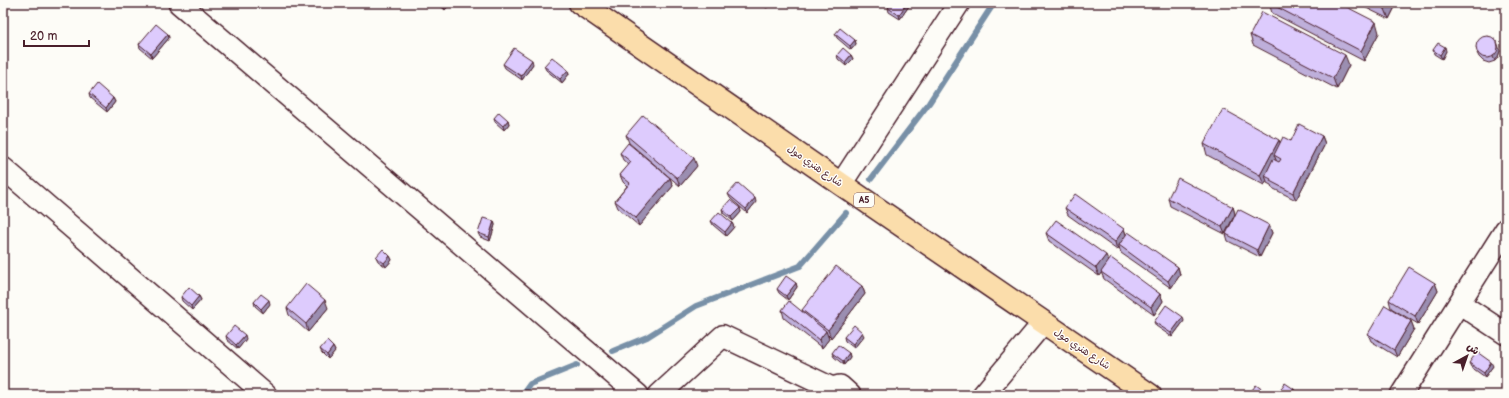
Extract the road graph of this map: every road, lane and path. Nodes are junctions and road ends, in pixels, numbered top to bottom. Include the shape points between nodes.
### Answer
1 (179, 3) edge
2 (580, 3) edge
3 (959, 3) edge
4 (3, 168) edge
5 (841, 184) junction
6 (1506, 229) edge
7 (1459, 303) junction
8 (1043, 323) junction
9 (1506, 334) edge
10 (266, 395) edge
11 (638, 395) edge
12 (659, 395) edge
13 (850, 395) edge
14 (983, 395) edge
15 (1150, 395) edge
16 (1401, 395) edge

1 - 11 street
2 - 5 highway, شارع هنري مول / A5
3 - 5 street
4 - 10 street
5 - 8 highway, شارع هنري مول / A5
6 - 7 street
7 - 9 street
7 - 16 street
8 - 14 street
8 - 15 highway, شارع هنري مول / A5
12 - 13 street via 723,336 832,388 840,386

